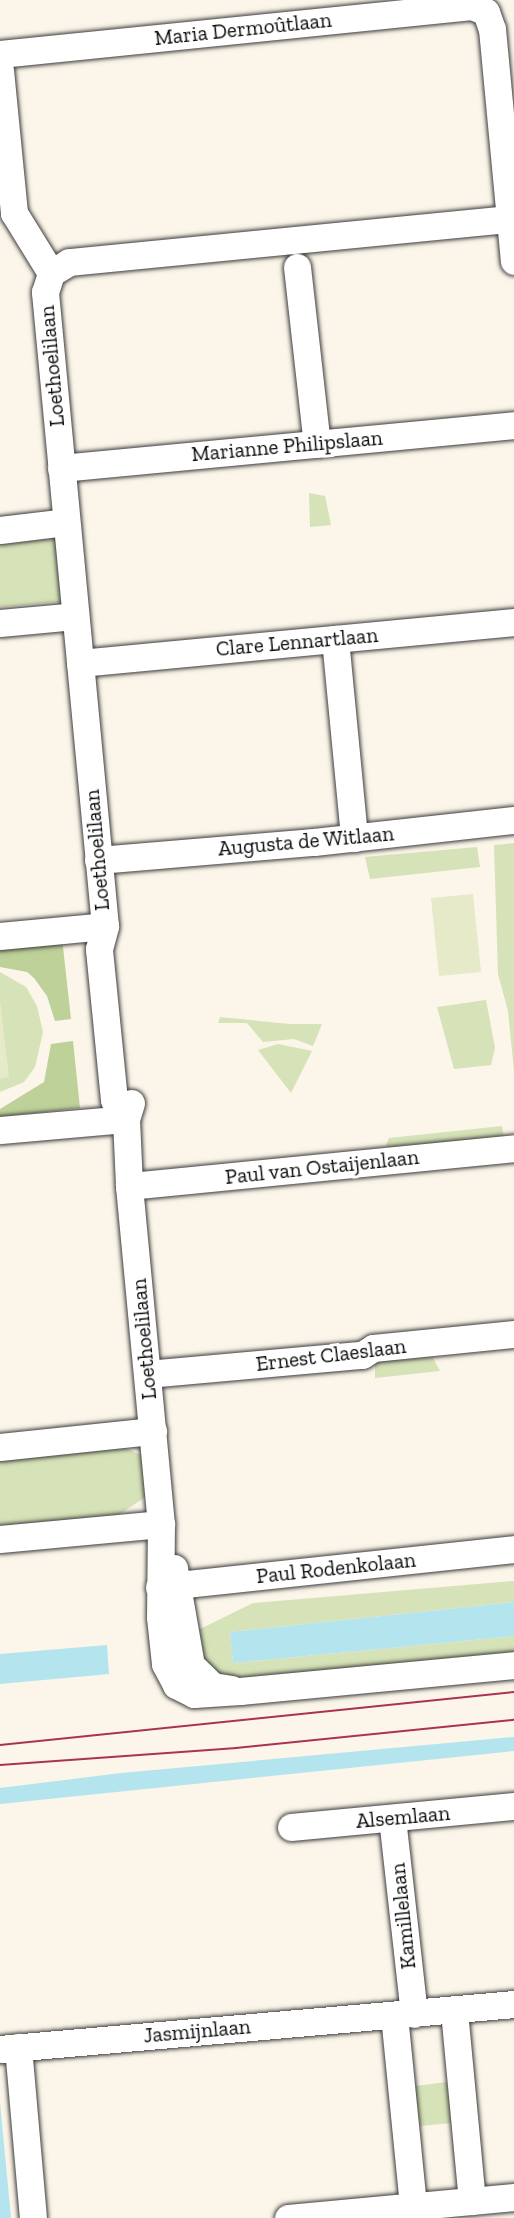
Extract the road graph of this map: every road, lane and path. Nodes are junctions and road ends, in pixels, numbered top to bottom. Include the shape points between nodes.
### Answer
1 (0, 54) edge
2 (0, 70) edge
3 (2, 104) edge
4 (7, 214) edge
5 (512, 218) edge
6 (514, 261) edge
7 (297, 267) dead end
8 (51, 273) junction
9 (514, 425) edge
10 (317, 444) junction
11 (61, 468) junction
12 (66, 522) junction
13 (0, 530) edge
14 (75, 616) junction
15 (514, 622) edge
16 (0, 623) edge
17 (335, 639) junction
18 (80, 663) junction
19 (514, 820) edge
20 (354, 838) junction
21 (98, 860) junction
22 (105, 926) junction
23 (0, 936) edge
24 (126, 1119) junction
25 (0, 1130) edge
26 (514, 1148) edge
27 (129, 1186) junction
28 (514, 1334) edge
29 (147, 1374) junction
30 (153, 1431) junction
31 (0, 1447) edge
32 (161, 1524) junction
33 (0, 1539) edge
34 (514, 1549) edge
35 (169, 1586) junction
36 (514, 1665) edge
37 (514, 1806) edge
38 (392, 1818) junction
39 (291, 1827) dead end
40 (514, 2004) edge
41 (454, 2011) junction
42 (404, 2015) junction
43 (7, 2048) edge
44 (514, 2197) edge
45 (472, 2201) junction
46 (413, 2206) junction
47 (33, 2218) edge
48 (288, 2218) edge

1 - 5 street, Maria Dermoûtlaan via 472,6 486,12 492,29
2 - 3 street
3 - 4 street
4 - 8 street
5 - 6 street
5 - 8 street via 69,262
7 - 10 street
8 - 11 street, Loethoelilaan via 45,292
9 - 10 street, Marianne Philipslaan
10 - 11 street, Marianne Philipslaan
11 - 12 street, Loethoelilaan
12 - 13 street
12 - 14 street, Loethoelilaan
14 - 16 street
14 - 18 street, Loethoelilaan
15 - 17 street, Clare Lennartlaan
17 - 18 street, Clare Lennartlaan
17 - 20 street
18 - 21 street, Loethoelilaan
19 - 20 street, Augusta de Witlaan
20 - 21 street, Augusta de Witlaan
21 - 22 street, Loethoelilaan
22 - 23 street
22 - 24 street, Loethoelilaan via 99,949 114,1100
24 - 25 street
24 - 27 street, Loethoelilaan
26 - 27 street, Paul van Ostaijenlaan
27 - 29 street, Loethoelilaan
28 - 29 street, Ernest Claeslaan via 373,1348 362,1355
29 - 30 street, Loethoelilaan
30 - 31 street
30 - 32 street, Loethoelilaan
32 - 33 street
32 - 35 street, Loethoelilaan
34 - 35 street, Paul Rodenkolaan
35 - 36 street, Loethoelilaan via 165,1664 176,1684 194,1694
37 - 38 street, Alsemlaan
38 - 39 street, Alsemlaan
38 - 42 street, Kamillelaan
40 - 41 street, Jasmijnlaan
41 - 42 street, Jasmijnlaan
41 - 45 street
42 - 43 street, Jasmijnlaan
42 - 46 street
43 - 47 street
44 - 45 street
45 - 46 street
46 - 48 street

